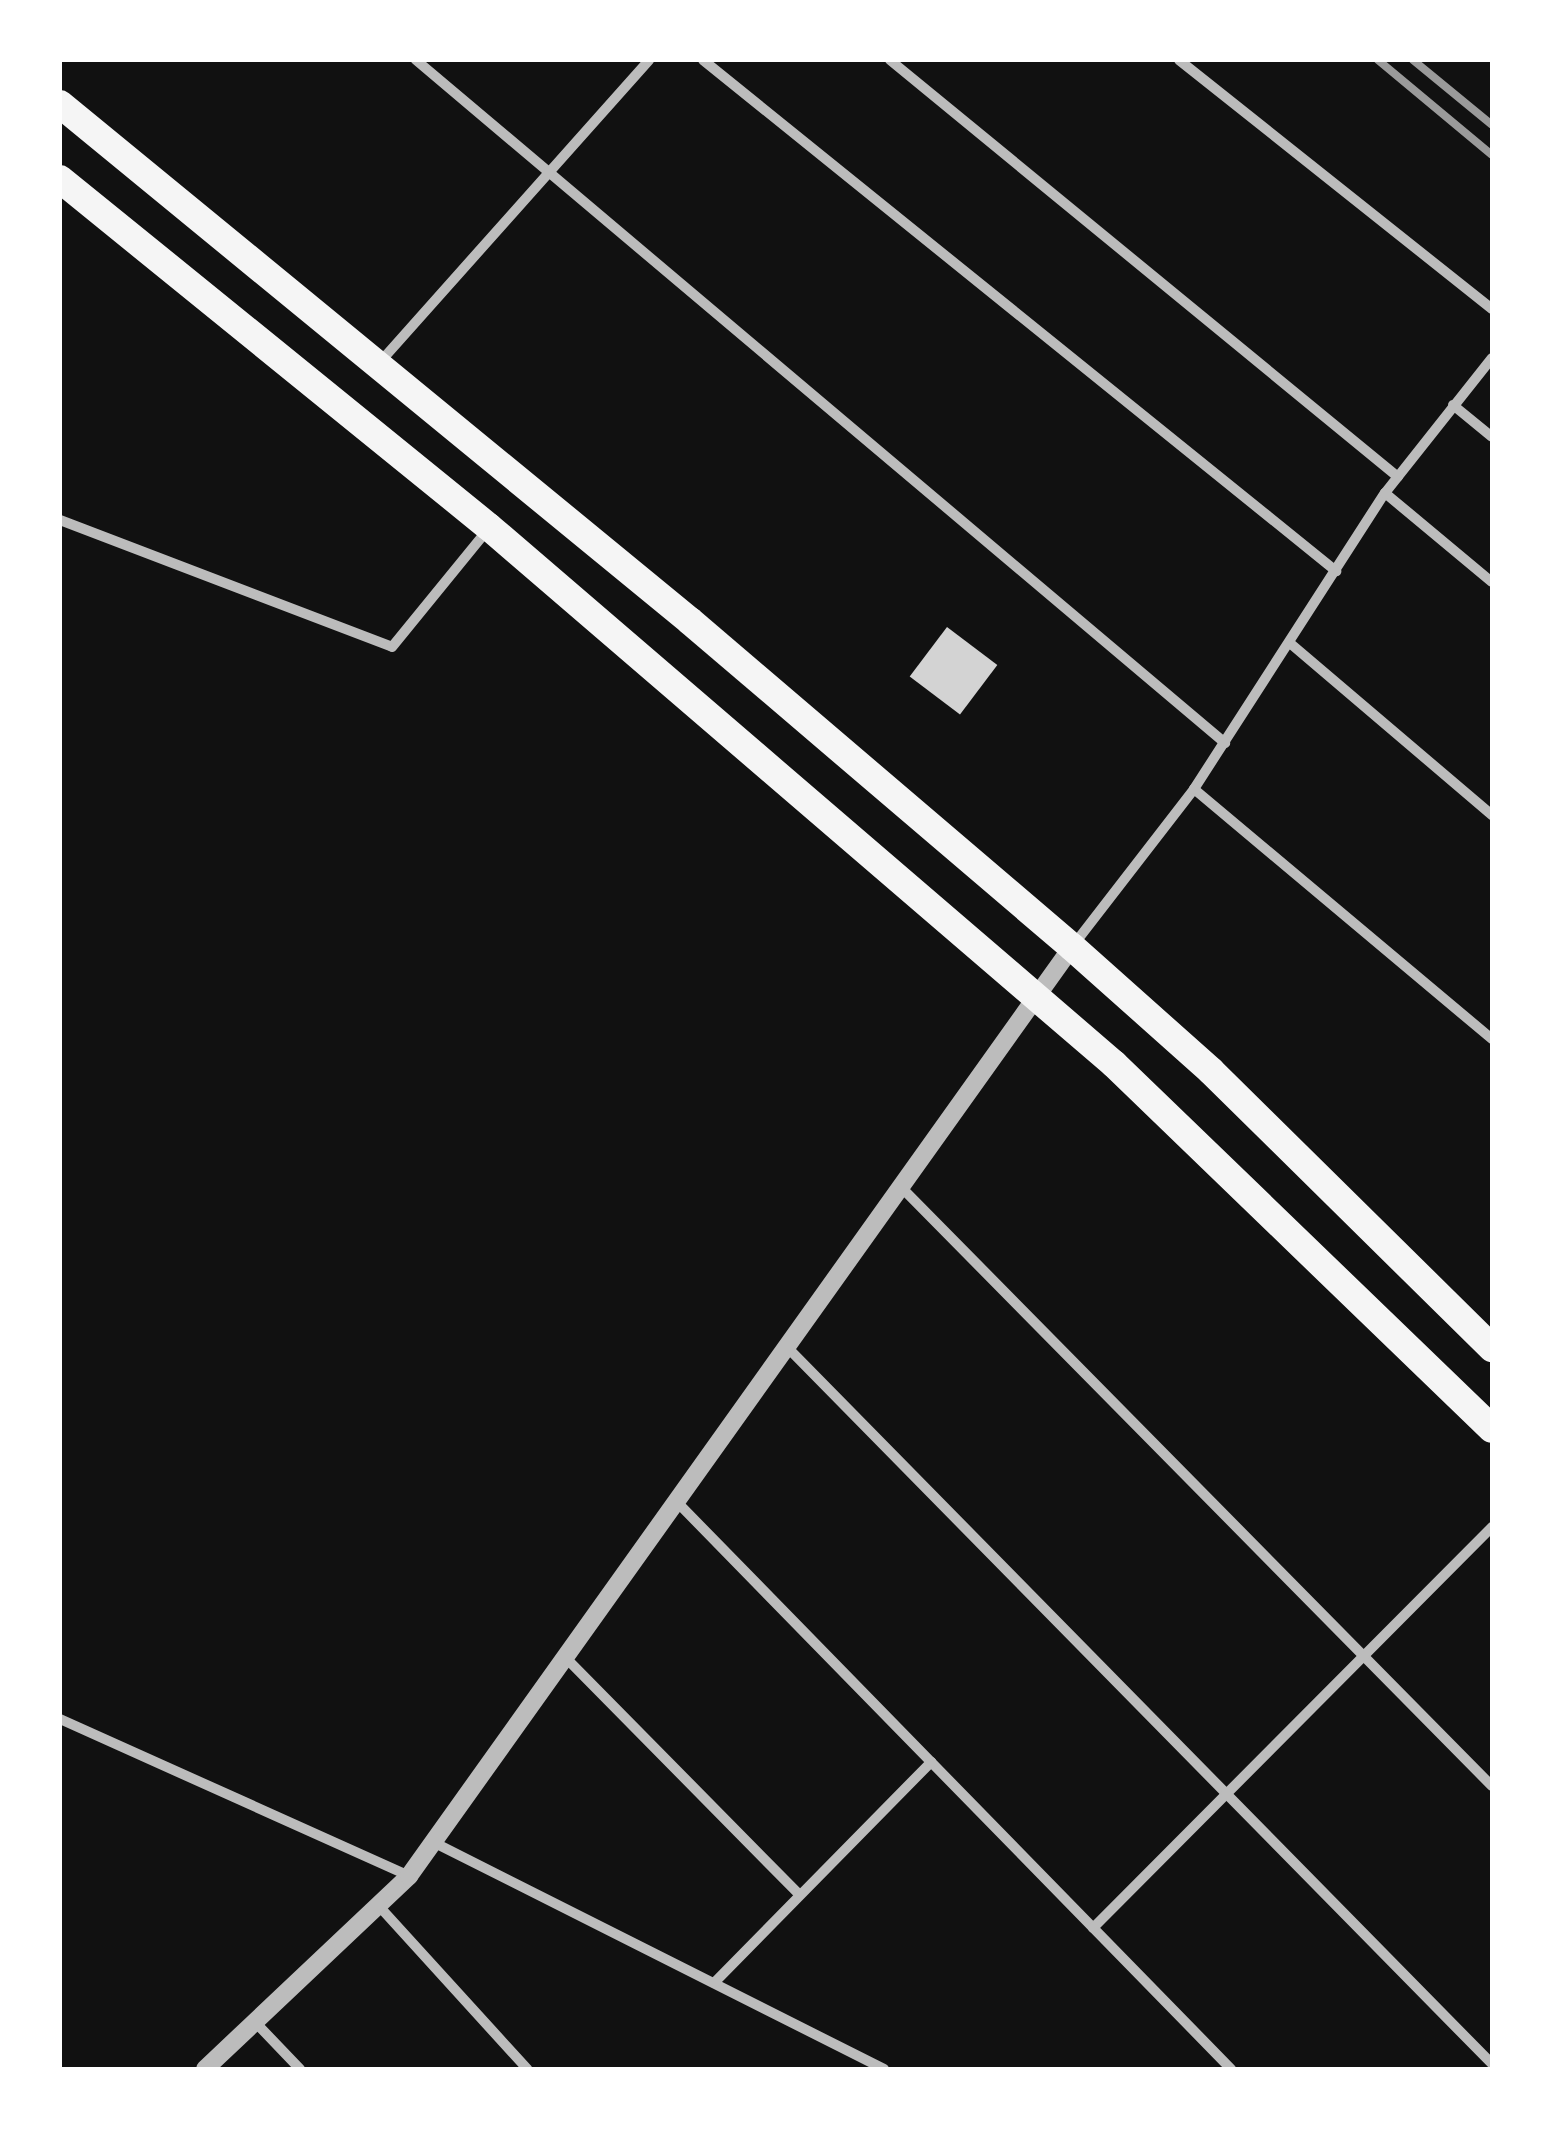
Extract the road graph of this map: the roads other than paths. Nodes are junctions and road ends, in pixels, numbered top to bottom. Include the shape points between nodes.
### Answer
1 (416, 60) edge
2 (650, 60) edge
3 (702, 60) edge
4 (890, 60) edge
5 (1179, 60) edge
6 (60, 104) edge
7 (549, 169) junction
8 (60, 180) edge
9 (1492, 310) edge
10 (1492, 358) edge
11 (377, 366) junction
12 (1453, 405) junction
13 (1492, 437) edge
14 (1398, 476) junction
15 (1385, 493) junction
16 (60, 520) edge
17 (489, 527) junction
18 (1336, 572) junction
19 (1492, 582) edge
20 (1291, 644) junction
21 (1224, 744) junction
22 (1194, 789) junction
23 (1492, 815) edge
24 (1072, 947) junction
25 (1036, 997) junction
26 (1492, 1039) edge
27 (902, 1188) junction
28 (788, 1348) junction
29 (1492, 1348) edge
30 (1492, 1429) edge
31 (677, 1502) junction
32 (1492, 1527) edge
33 (1363, 1656) junction
34 (566, 1657) junction
35 (60, 1719) edge
36 (931, 1762) junction
37 (1492, 1786) edge
38 (1226, 1794) junction
39 (433, 1842) junction
40 (409, 1876) junction
41 (800, 1896) junction
42 (378, 1905) junction
43 (1094, 1928) junction
44 (714, 1983) junction
45 (255, 2022) junction
46 (1492, 2064) edge
47 (206, 2069) edge
48 (300, 2069) edge
49 (527, 2069) edge
50 (884, 2069) edge
51 (1231, 2069) edge
52 (1486, 2069) edge

1 - 7 street
2 - 7 street
3 - 18 street
4 - 14 street
5 - 9 street
6 - 11 highway
7 - 11 street
7 - 21 street
8 - 17 highway
10 - 12 street
11 - 24 highway
12 - 13 street
12 - 14 street
14 - 15 street
15 - 18 street
15 - 19 street
16 - 17 street via 392,647
17 - 25 highway
18 - 20 street
20 - 21 street
20 - 23 street
21 - 22 street
22 - 24 street
22 - 26 street
24 - 25 street
24 - 29 highway via 1211,1071
25 - 27 street
25 - 30 highway via 1224,1162
27 - 28 street
27 - 33 street
28 - 31 street
28 - 38 street
31 - 34 street
31 - 36 street
32 - 33 street
33 - 37 street
33 - 38 street
34 - 39 street
34 - 41 street
35 - 40 street
36 - 41 street
36 - 43 street
38 - 43 street
38 - 46 street
39 - 40 street
39 - 44 street
40 - 42 street
41 - 44 street
42 - 45 street
42 - 49 street
43 - 51 street
44 - 50 street
45 - 47 street
45 - 48 street
46 - 52 street

